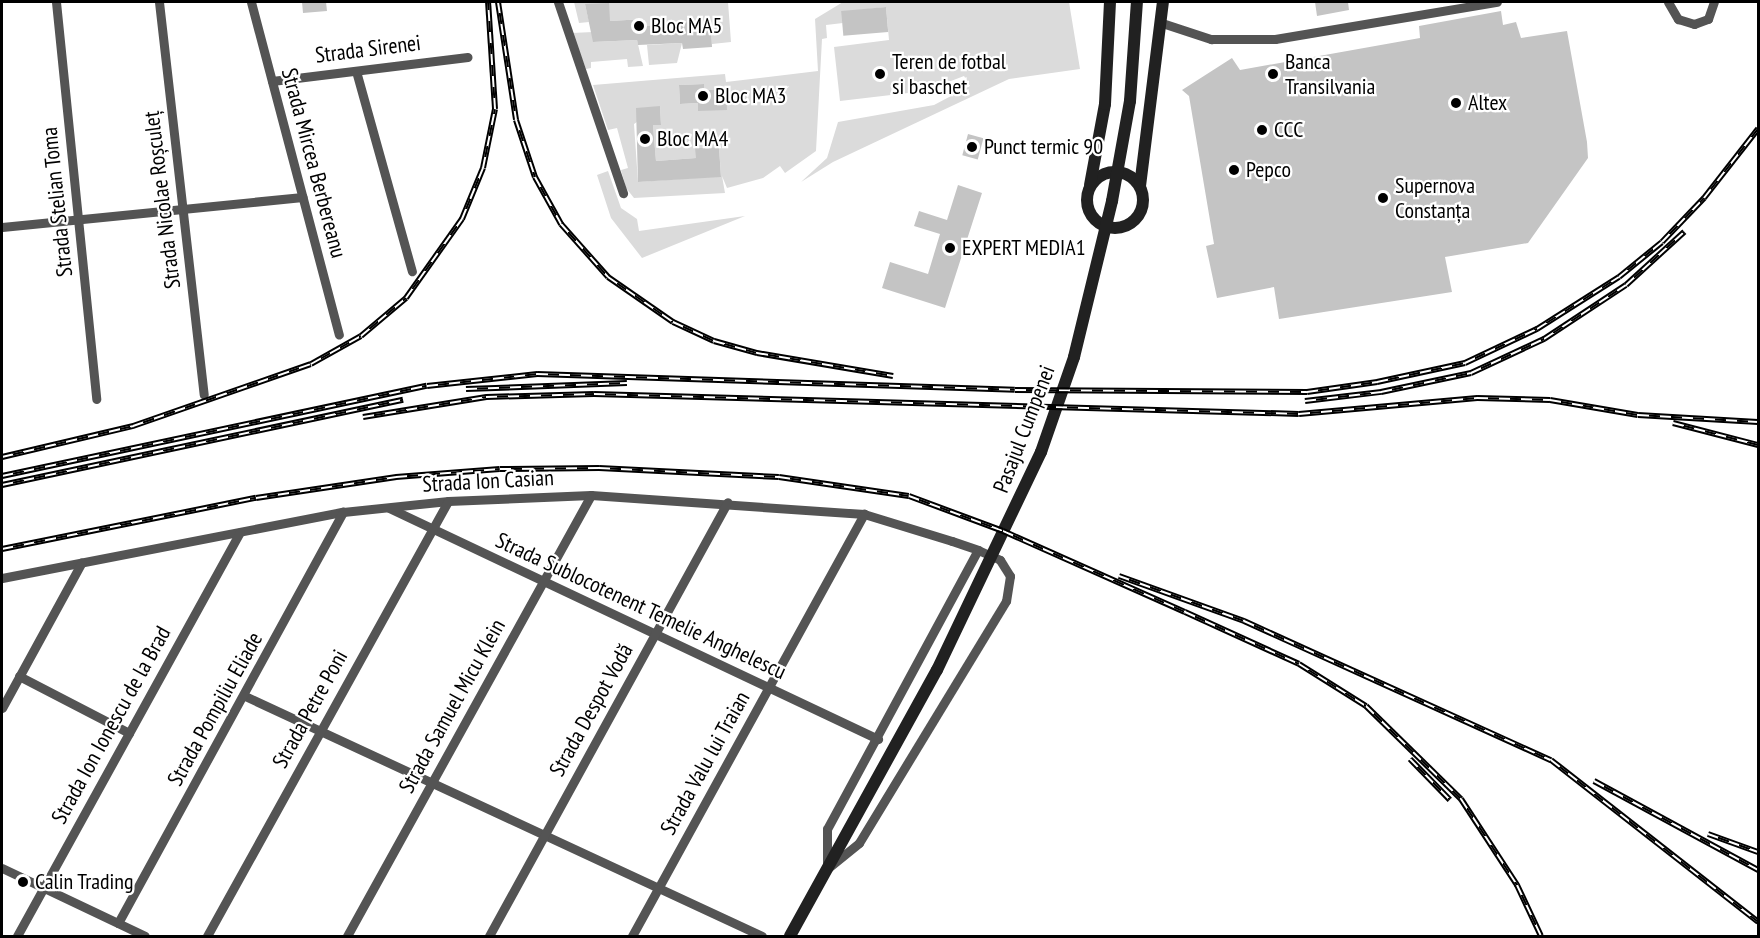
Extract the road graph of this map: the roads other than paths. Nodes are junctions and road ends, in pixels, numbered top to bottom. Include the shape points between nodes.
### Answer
1 (56, 2) edge
2 (159, 2) edge
3 (251, 2) edge
4 (558, 2) edge
5 (1110, 2) edge
6 (1137, 2) edge
7 (1163, 2) edge
8 (1497, 2) edge
9 (1668, 2) edge
10 (1714, 2) edge
11 (1719, 2) edge
12 (1712, 14) junction
13 (1162, 23) junction
14 (468, 57) dead end
15 (356, 70) junction
16 (272, 81) junction
17 (1090, 185) junction
18 (1140, 186) junction
19 (623, 193) dead end
20 (303, 197) junction
21 (183, 209) junction
22 (78, 220) junction
23 (2, 227) edge
24 (412, 271) dead end
25 (339, 335) dead end
26 (204, 394) dead end
27 (96, 399) dead end
28 (591, 495) junction
29 (448, 501) junction
30 (728, 502) junction
31 (387, 507) junction
32 (343, 512) junction
33 (864, 514) junction
34 (432, 529) junction
35 (240, 532) junction
36 (978, 550) junction
37 (82, 562) junction
38 (2, 578) edge
39 (543, 581) junction
40 (655, 634) junction
41 (19, 676) junction
42 (769, 688) junction
43 (245, 696) junction
44 (2, 708) edge
45 (320, 731) junction
46 (129, 733) junction
47 (878, 740) junction
48 (431, 783) junction
49 (544, 836) junction
50 (2, 868) edge
51 (827, 869) junction
52 (44, 888) junction
53 (658, 889) junction
54 (118, 923) junction
55 (17, 936) edge
56 (145, 936) edge
57 (207, 936) edge
58 (347, 936) edge
59 (489, 936) edge
60 (632, 936) edge
61 (762, 936) edge
62 (790, 936) edge

1 - 22 street, Strada Stelian Toma
2 - 21 street, Strada Nicolae Roșculeț
3 - 16 street, Strada Mircea Berbereanu
4 - 19 street
5 - 17 main road via 1105,104
6 - 51 main road, Pasajul Cumpenei via 1130,100 1112,201 1074,357 1044,441 984,578
7 - 13 main road
8 - 13 street via 1275,39 1211,39
9 - 12 street via 1686,24 1701,23
10 - 12 street
11 - 12 street
13 - 18 main road
14 - 15 street, Strada Sirenei
15 - 16 street, Strada Sirenei
15 - 24 street
16 - 20 street, Strada Mircea Berbereanu
17 - 18 main road via 1102,174 1118,172
17 - 18 main road via 1088,209 1109,227 1124,226 1136,218 1143,202
20 - 21 street
20 - 25 street, Strada Mircea Berbereanu
21 - 22 street
21 - 26 street, Strada Nicolae Roșculeț
22 - 23 street
22 - 27 street, Strada Stelian Toma
28 - 29 street, Strada Ion Casian
28 - 30 street, Strada Ion Casian
28 - 39 street, Strada Samuel Micu Klein
29 - 31 street, Strada Ion Casian
29 - 34 street, Strada Petre Poni
30 - 33 street, Strada Ion Casian
30 - 40 street, Strada Despot Vodă
31 - 32 street, Strada Ion Casian
31 - 34 street, Strada Sublocotenent Temelie Anghelescu
32 - 35 street, Strada Ion Casian
32 - 43 street, Strada Pompiliu Eliade
33 - 36 street, Strada Ion Casian
33 - 42 street, Strada Valu lui Traian
34 - 39 street, Strada Sublocotenent Temelie Anghelescu
34 - 45 street, Strada Petre Poni
35 - 37 street, Strada Ion Casian
35 - 46 street, Strada Ion Ionescu de la Brad
36 - 47 street
36 - 51 street, Strada Ion Casian via 1008,567 1006,601 859,843
37 - 38 street, Strada Ion Casian
37 - 41 street
39 - 40 street, Strada Sublocotenent Temelie Anghelescu
39 - 48 street, Strada Samuel Micu Klein
40 - 42 street, Strada Sublocotenent Temelie Anghelescu
40 - 49 street, Strada Despot Vodă
41 - 44 street
41 - 46 street
42 - 47 street, Strada Sublocotenent Temelie Anghelescu
42 - 53 street, Strada Valu lui Traian
43 - 45 street
43 - 54 street, Strada Pompiliu Eliade
45 - 48 street
45 - 57 street, Strada Petre Poni
46 - 52 street, Strada Ion Ionescu de la Brad
47 - 51 street via 827,829
48 - 49 street
48 - 58 street, Strada Samuel Micu Klein
49 - 53 street
49 - 59 street, Strada Despot Vodă
50 - 52 street
51 - 62 main road, Pasajul Cumpenei
52 - 54 street
52 - 55 street, Strada Ion Ionescu de la Brad
53 - 60 street, Strada Valu lui Traian
53 - 61 street
54 - 56 street

